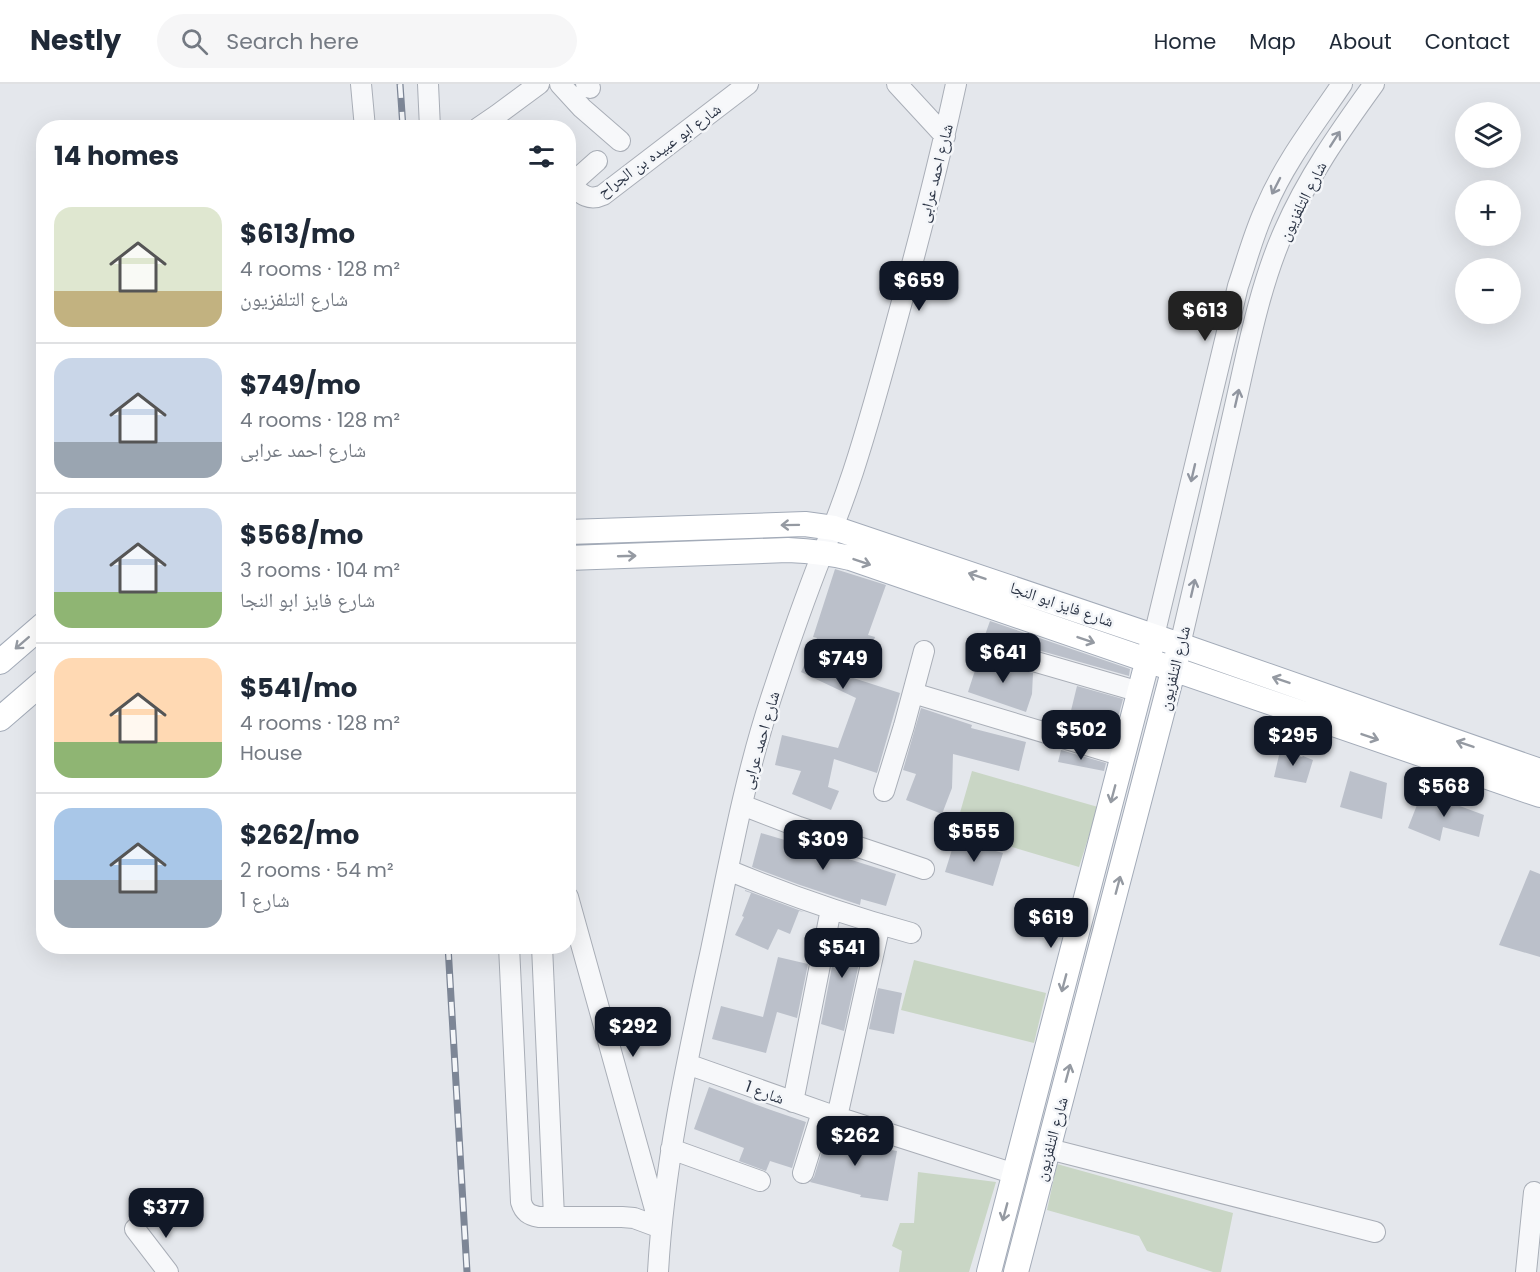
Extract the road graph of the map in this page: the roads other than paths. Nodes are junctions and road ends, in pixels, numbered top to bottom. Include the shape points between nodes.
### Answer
1 (361, 84) edge
2 (428, 84) edge
3 (539, 84) edge
4 (560, 84) edge
5 (748, 84) edge
6 (897, 84) edge
7 (956, 84) edge
8 (1342, 84) edge
9 (1374, 84) edge
10 (364, 120) edge
11 (430, 120) edge
12 (505, 120) edge
13 (616, 131) dead end
14 (945, 135) junction
15 (597, 161) dead end
16 (576, 178) edge
17 (576, 190) edge
18 (834, 528) junction
19 (576, 532) edge
20 (823, 552) junction
21 (576, 558) edge
22 (36, 631) edge
23 (1154, 636) junction
24 (1180, 645) junction
25 (981, 646) dead end
26 (924, 651) dead end
27 (1148, 661) junction
28 (0, 662) edge
29 (1173, 670) junction
30 (36, 688) edge
31 (1140, 692) junction
32 (914, 693) junction
33 (0, 719) edge
34 (1123, 756) junction
35 (1540, 771) edge
36 (884, 791) dead end
37 (1540, 795) edge
38 (742, 805) junction
39 (924, 868) dead end
40 (728, 870) junction
41 (831, 909) junction
42 (879, 924) junction
43 (576, 925) edge
44 (911, 933) dead end
45 (509, 954) edge
46 (542, 954) edge
47 (687, 1064) junction
48 (793, 1102) junction
49 (830, 1115) junction
50 (671, 1149) junction
51 (1049, 1149) junction
52 (803, 1173) dead end
53 (1015, 1174) junction
54 (760, 1181) dead end
55 (1534, 1192) dead end
56 (554, 1217) junction
57 (135, 1228) dead end
58 (661, 1228) junction
59 (1375, 1232) dead end
60 (168, 1272) edge
61 (658, 1272) edge
62 (989, 1272) edge
63 (1016, 1272) edge
64 (1526, 1272) edge

1 - 10 street
2 - 11 street
3 - 12 street
4 - 13 street via 582,108
5 - 17 street, شارع ابو عبيده بن الجراح via 603,195 584,196
6 - 14 street
7 - 14 street, شارع احمد عرابى
8 -> 23 street, شارع التلفزيون via 1280,179 1251,246
24 -> 9 street, شارع التلفزيون via 1243,374 1275,256 1307,186
14 - 18 street, شارع احمد عرابى via 886,361
15 - 16 street
18 -> 19 main road, شارع فايز ابو النجا via 805,524
18 - 20 street, شارع احمد عرابى
23 -> 18 main road, شارع فايز ابو النجا
21 -> 20 main road, شارع فايز ابو النجا
20 -> 27 main road, شارع فايز ابو النجا
20 - 38 street, شارع احمد عرابى via 770,701
22 -> 28 main road
23 - 24 main road, شارع فايز ابو النجا
23 - 27 main road, شارع التلفزيون
24 - 29 main road, شارع التلفزيون
35 -> 24 main road, شارع فايز ابو النجا
25 - 31 street
26 - 32 street
27 - 29 main road, شارع فايز ابو النجا
27 - 31 main road, شارع التلفزيون
29 -> 37 main road, شارع فايز ابو النجا
51 -> 29 main road, شارع التلفزيون
30 - 33 main road
31 - 34 main road, شارع التلفزيون
32 - 34 street
32 - 36 street
34 -> 53 main road, شارع التلفزيون
38 - 39 street via 828,838
38 - 40 street, شارع احمد عرابى
40 - 41 street
40 - 47 street, شارع احمد عرابى
41 - 42 street
41 - 48 street
42 - 44 street
42 - 49 street
43 - 58 street
45 - 56 street via 521,1202 532,1216
46 - 56 street
47 - 48 street, شارع 1
47 - 50 street, شارع احمد عرابى
48 - 49 street, شارع 1
49 - 52 street
49 - 53 street, شارع 1
50 - 54 street
50 - 58 street, شارع احمد عرابى
51 - 59 street
51 - 63 main road, شارع التلفزيون
53 -> 62 main road, شارع التلفزيون
55 - 64 street
56 - 58 street via 634,1218
57 - 60 street
58 - 61 street, شارع احمد عرابى

